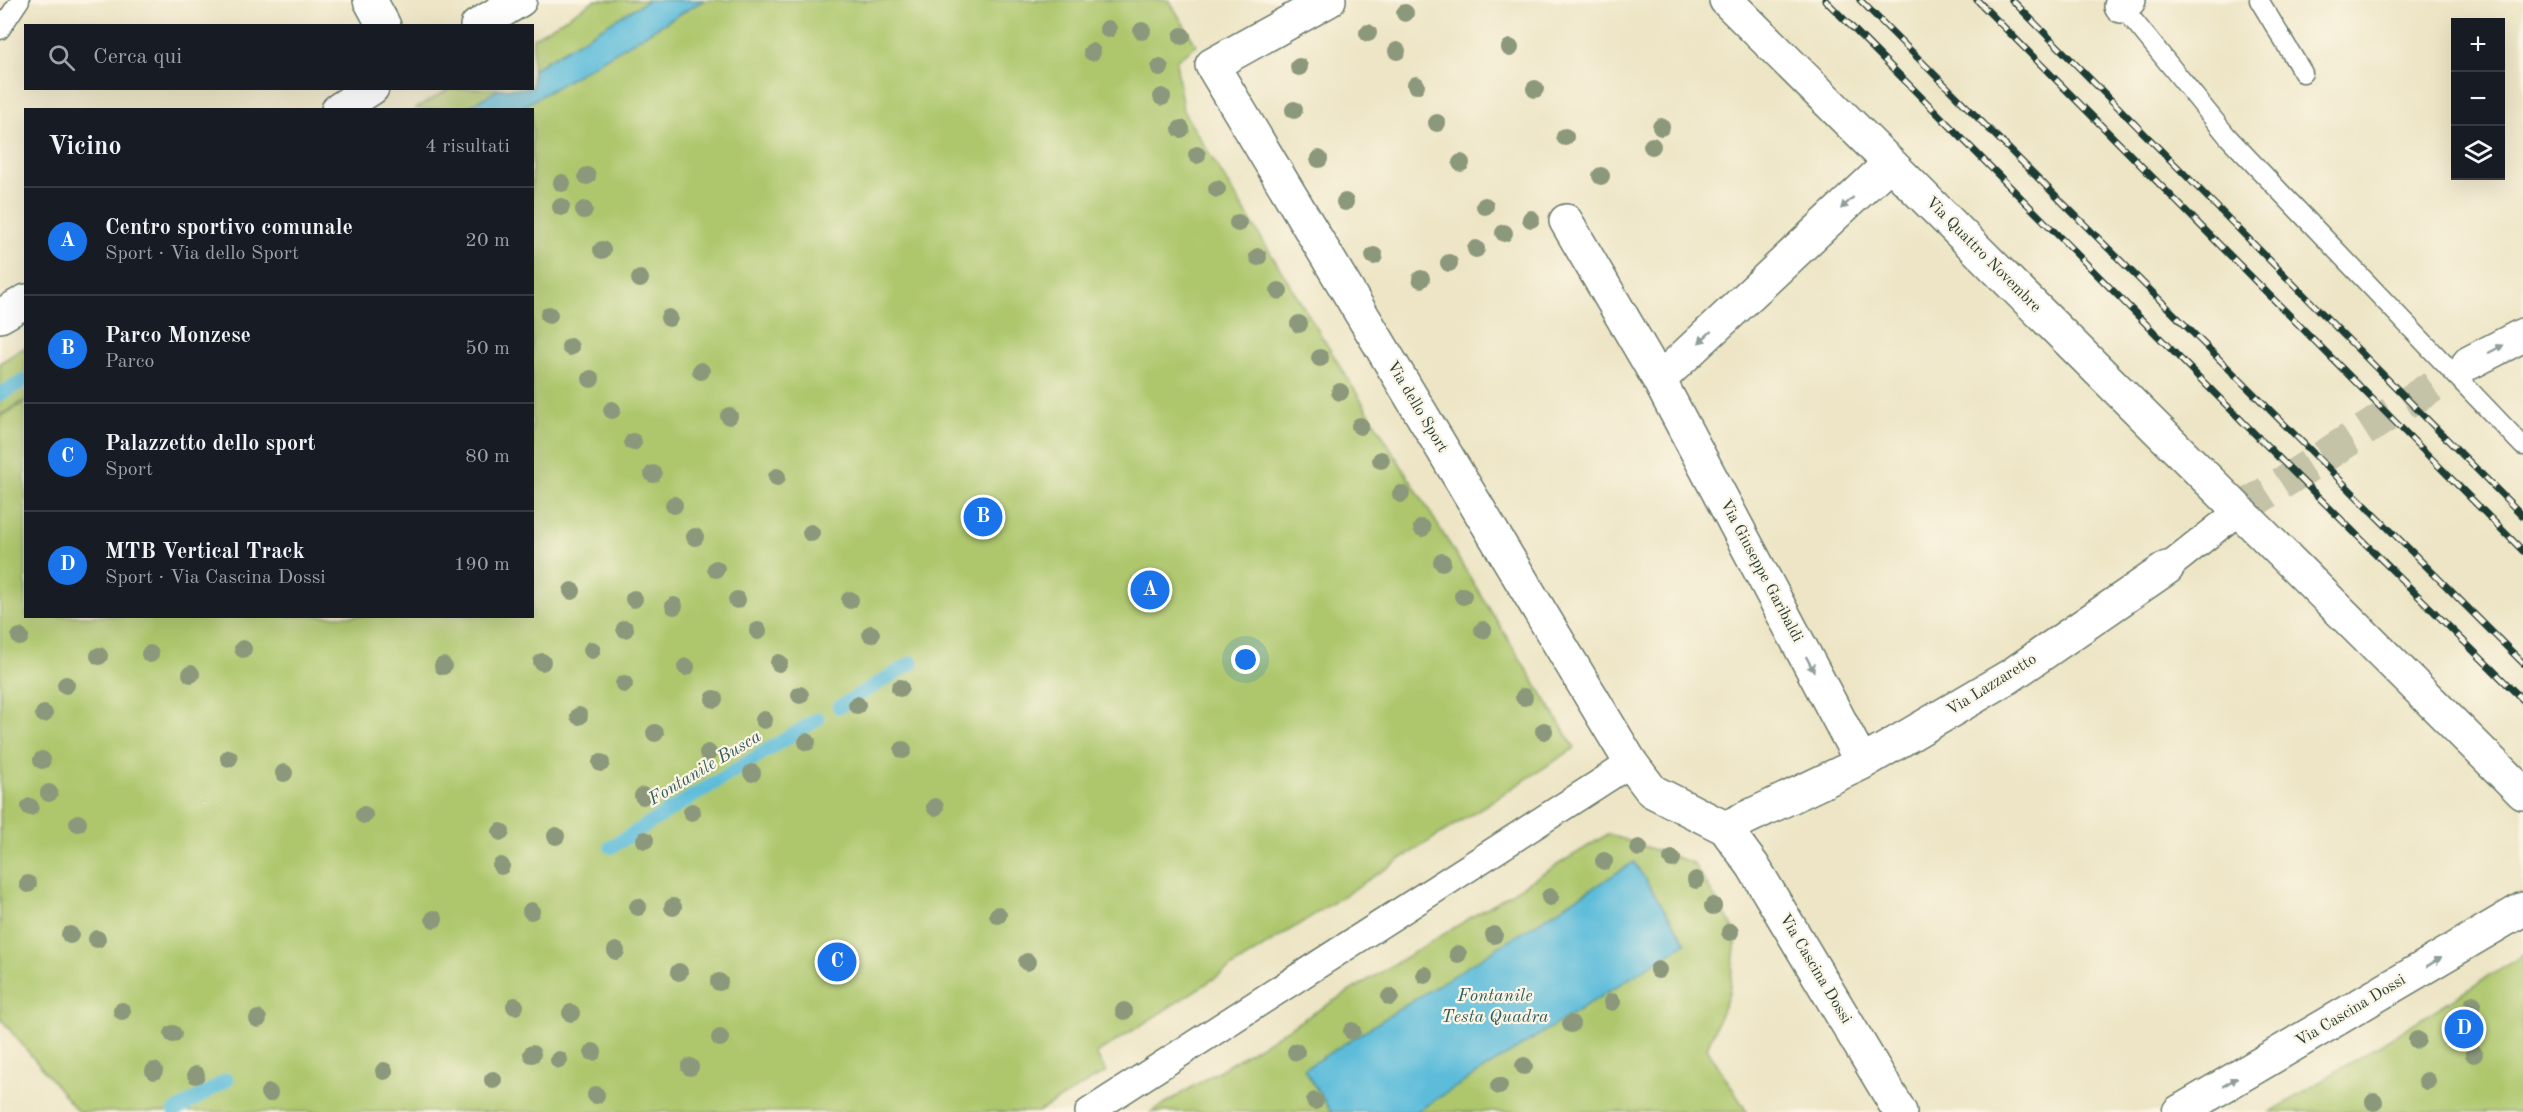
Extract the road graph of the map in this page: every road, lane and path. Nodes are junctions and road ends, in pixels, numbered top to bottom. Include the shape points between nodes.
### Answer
1 (20, 0) edge
2 (369, 0) edge
3 (520, 0) edge
4 (1329, 0) edge
5 (1726, 0) edge
6 (2259, 0) edge
7 (2123, 2) edge
8 (383, 24) edge
9 (480, 24) edge
10 (0, 30) edge
11 (2303, 73) dead end
12 (369, 90) edge
13 (341, 108) edge
14 (1890, 163) junction
15 (1566, 221) dead end
16 (24, 302) edge
17 (0, 316) edge
18 (2523, 335) edge
19 (2469, 363) tunnel mouth
20 (1659, 380) junction
21 (2523, 446) edge
22 (2240, 510) junction
23 (2167, 568) joint
24 (1862, 763) junction
25 (1631, 764) junction
26 (2523, 793) edge
27 (1725, 828) junction
28 (2523, 909) edge
29 (1089, 1112) edge
30 (1900, 1112) edge
31 (2179, 1112) edge

1 - 10 lane
2 - 8 street
3 - 9 street
4 - 25 street, Via dello Sport via 1212,65
5 - 14 street, Via Quattro Novembre
6 - 11 lane
7 - 21 lane via 2228,137
12 - 13 street
14 -> 20 street
14 - 22 street, Via Quattro Novembre
15 - 20 street, Via Giuseppe Garibaldi
16 - 17 street
19 -> 18 street
20 -> 24 street, Via Giuseppe Garibaldi
22 - 23 street, Via Lazzaretto
22 - 26 street, Via Quattro Novembre
23 - 24 street, Via Lazzaretto via 2010,675
24 - 27 street, Via Lazzaretto
25 - 27 street, Via dello Sport via 1652,791
25 - 29 street
27 - 30 street, Via Cascina Dossi via 1753,866
31 -> 28 street, Via Cascina Dossi

